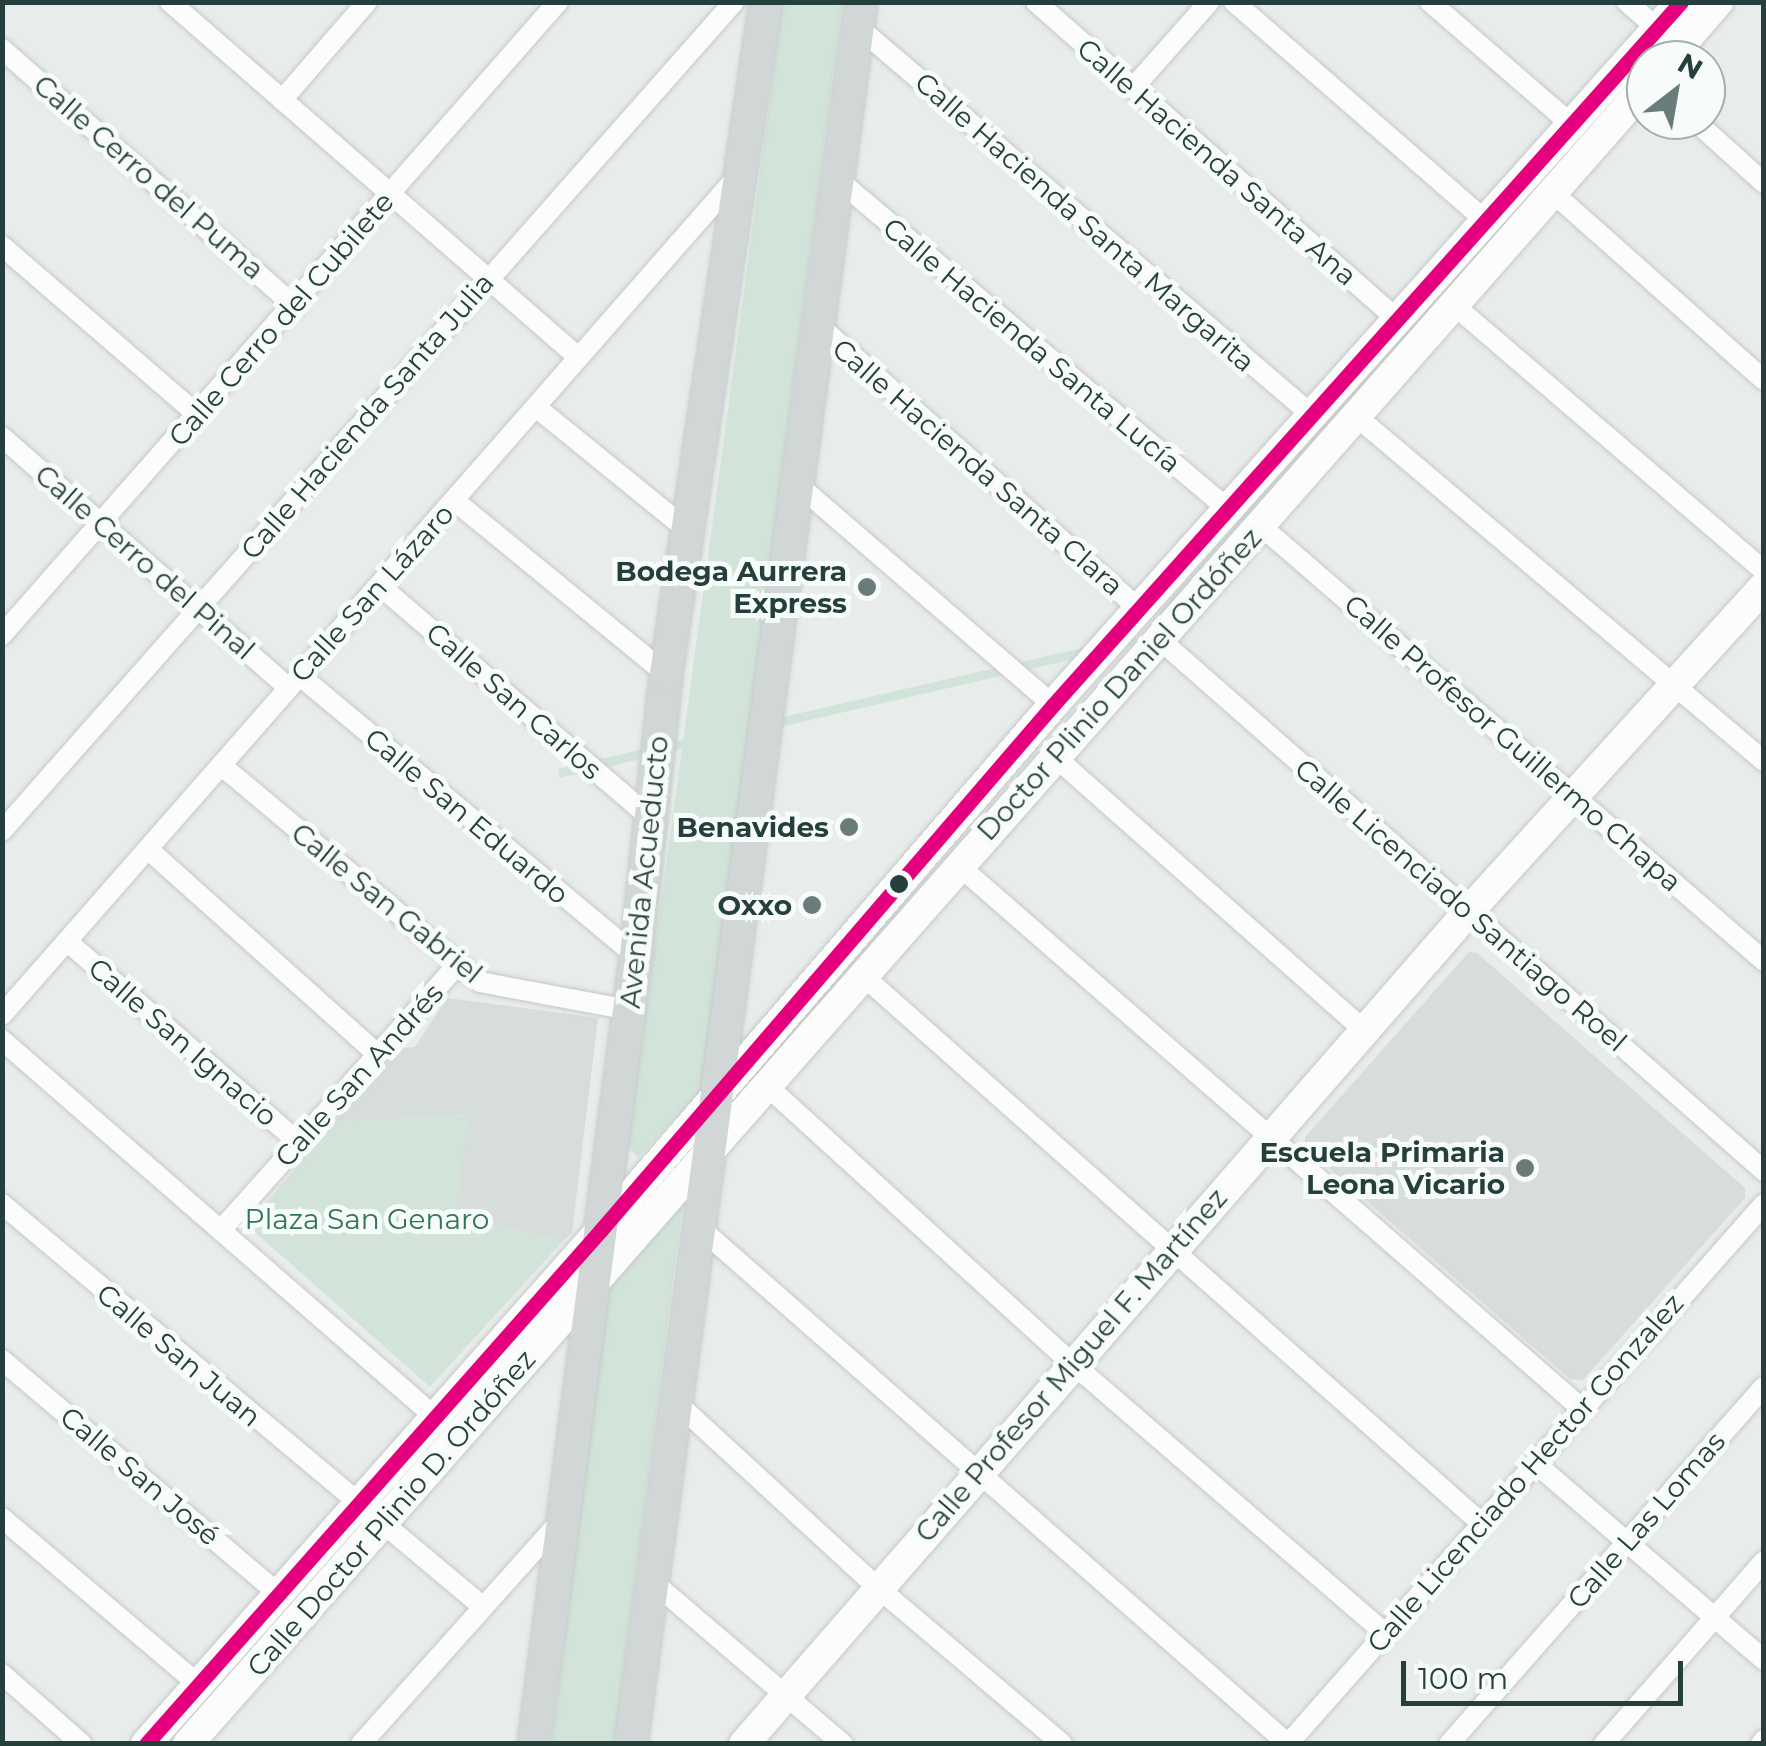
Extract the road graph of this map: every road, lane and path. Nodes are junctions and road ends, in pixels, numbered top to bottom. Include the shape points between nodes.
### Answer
1 (170, 2) edge
2 (367, 2) edge
3 (558, 2) edge
4 (734, 2) edge
5 (766, 2) edge
6 (1036, 2) edge
7 (1208, 2) edge
8 (1234, 2) edge
9 (1430, 2) edge
10 (1628, 2) edge
11 (1681, 2) edge
12 (1718, 2) edge
13 (859, 15) edge
14 (1658, 29) junction
15 (1685, 40) edge
16 (2, 49) edge
17 (1134, 88) junction
18 (282, 100) junction
19 (1626, 109) edge
20 (1573, 126) junction
21 (1716, 140) edge
22 (742, 172) junction
23 (836, 178) junction
24 (1764, 183) edge
25 (1552, 192) junction
26 (391, 193) junction
27 (1488, 222) junction
28 (2, 246) edge
29 (489, 277) junction
30 (295, 306) junction
31 (1454, 306) junction
32 (1398, 321) junction
33 (817, 324) junction
34 (578, 356) junction
35 (1764, 380) edge
36 (536, 407) junction
37 (198, 415) junction
38 (1313, 416) junction
39 (1356, 416) junction
40 (2, 437) edge
41 (796, 483) junction
42 (455, 501) junction
43 (1228, 510) junction
44 (99, 524) junction
45 (1261, 526) junction
46 (691, 533) junction
47 (1764, 571) edge
48 (379, 585) junction
49 (1764, 587) edge
50 (198, 609) junction
51 (1139, 609) junction
52 (3, 633) edge
53 (1158, 638) junction
54 (666, 674) junction
55 (294, 681) junction
56 (1677, 686) junction
57 (1052, 705) junction
58 (1053, 756) junction
59 (1764, 761) edge
60 (222, 766) junction
61 (1578, 798) junction
62 (650, 818) junction
63 (2, 831) edge
64 (149, 850) junction
65 (957, 864) junction
66 (1468, 912) junction
67 (68, 942) junction
68 (636, 956) junction
69 (1764, 962) edge
70 (457, 966) junction
71 (861, 974) junction
72 (630, 1010) junction
73 (2, 1015) edge
74 (1365, 1031) junction
75 (2, 1040) edge
76 (377, 1054) junction
77 (766, 1085) junction
78 (720, 1088) junction
79 (714, 1139) junction
80 (1268, 1141) junction
81 (299, 1142) junction
82 (1764, 1171) edge
83 (2, 1204) edge
84 (1764, 1204) edge
85 (702, 1229) junction
86 (222, 1230) junction
87 (600, 1231) junction
88 (1169, 1254) junction
89 (593, 1283) junction
90 (2, 1360) edge
91 (1073, 1364) junction
92 (1764, 1387) edge
93 (678, 1404) junction
94 (1581, 1408) junction
95 (434, 1416) junction
96 (1535, 1463) junction
97 (976, 1474) junction
98 (356, 1505) junction
99 (563, 1517) junction
100 (2, 1518) edge
101 (1480, 1522) junction
102 (384, 1523) junction
103 (1627, 1542) junction
104 (1764, 1561) edge
105 (654, 1582) junction
106 (876, 1586) junction
107 (278, 1593) junction
108 (482, 1606) junction
109 (1714, 1617) junction
110 (1385, 1633) junction
111 (1764, 1660) edge
112 (2, 1674) edge
113 (198, 1684) junction
114 (790, 1696) junction
115 (82, 1744) edge
116 (146, 1744) edge
117 (188, 1744) edge
118 (361, 1744) edge
119 (534, 1744) edge
120 (632, 1744) edge
121 (744, 1744) edge
122 (843, 1744) edge
123 (1062, 1744) edge
124 (1288, 1744) edge
125 (1449, 1744) edge
126 (1604, 1744) edge

1 - 18 street
2 - 18 street
3 - 26 street, Calle Cerro del Cubilete
4 - 29 street, Calle Hacienda Santa Julia
5 - 22 main road, Avenida Acueducto
6 - 17 street, Calle Hacienda Santa Ana
7 - 17 street
8 - 27 street
9 - 20 street
10 - 14 street
11 - 14 street, Doctor Plinio Daniel Ordóñez
12 - 15 street
13 - 23 main road
13 - 38 street, Calle Hacienda Santa Margarita
14 - 20 street, Doctor Plinio Daniel Ordóñez
16 - 30 street, Calle Cerro del Puma
17 - 32 street, Calle Hacienda Santa Ana
18 - 26 street
19 - 25 street, Doctor Plinio Daniel Ordóñez
20 - 27 street, Doctor Plinio Daniel Ordóñez
21 - 24 street
22 - 34 street, Calle San Lázaro
22 - 46 main road, Avenida Acueducto
23 - 33 main road
23 - 43 street, Calle Hacienda Santa Lucía
25 - 31 street, Doctor Plinio Daniel Ordóñez
25 - 35 street
26 - 29 street
26 - 30 street, Calle Cerro del Cubilete
27 - 32 street, Doctor Plinio Daniel Ordóñez
28 - 37 street
29 - 34 street
29 - 50 street, Calle Hacienda Santa Julia
30 - 37 street, Calle Cerro del Cubilete
31 - 39 street, Doctor Plinio Daniel Ordóñez
31 - 47 street
32 - 38 street, Doctor Plinio Daniel Ordóñez
33 - 41 main road
33 - 51 street, Calle Hacienda Santa Clara
34 - 36 street, Calle San Lázaro
36 - 42 street, Calle San Lázaro
36 - 46 street
37 - 44 street, Calle Cerro del Cubilete
38 - 43 street, Doctor Plinio Daniel Ordóñez
39 - 45 street, Doctor Plinio Daniel Ordóñez
39 - 56 street
40 - 44 street, Calle Cerro del Pinal
41 - 57 street
41 - 78 main road
42 - 48 street, Calle San Lázaro
42 - 54 street
43 - 51 street, Doctor Plinio Daniel Ordóñez
44 - 50 street, Calle Cerro del Pinal
44 - 52 street, Calle Cerro del Cubilete
45 - 53 street, Doctor Plinio Daniel Ordóñez
45 - 61 street, Calle Profesor Guillermo Chapa
46 - 54 main road, Avenida Acueducto
48 - 55 street, Calle San Lázaro
48 - 62 street, Calle San Carlos
49 - 56 street, Calle Profesor Miguel F. Martínez
50 - 55 street, Calle Cerro del Pinal
50 - 63 street, Calle Hacienda Santa Julia
51 - 53 street
51 - 57 street, Doctor Plinio Daniel Ordóñez
53 - 58 street, Doctor Plinio Daniel Ordóñez
53 - 66 street, Calle Licenciado Santiago Roel
54 - 62 main road, Avenida Acueducto
55 - 60 street, Calle San Lázaro
55 - 68 street, Calle San Eduardo
56 - 59 street
56 - 61 street, Calle Profesor Miguel F. Martínez
57 - 78 street, Doctor Plinio Daniel Ordóñez
58 - 65 street, Doctor Plinio Daniel Ordóñez
58 - 74 street
60 - 64 street, Calle San Lázaro
60 - 70 street, Calle San Gabriel
61 - 66 street, Calle Profesor Miguel F. Martínez
61 - 69 street, Calle Profesor Guillermo Chapa
62 - 68 main road, Avenida Acueducto
64 - 67 street, Calle San Lázaro
64 - 76 street
65 - 71 street, Doctor Plinio Daniel Ordóñez
65 - 80 street
66 - 74 street, Calle Profesor Miguel F. Martínez
66 - 82 street, Calle Licenciado Santiago Roel
67 - 73 street, Calle San Lázaro
67 - 81 street, Calle San Ignacio
68 - 72 main road, Avenida Acueducto
70 - 72 street, Calle San Gabriel via 493,987
70 - 76 street, Calle San Andrés
71 - 77 street, Doctor Plinio Daniel Ordóñez
71 - 88 street
72 - 87 main road, Avenida Acueducto
74 - 80 street, Calle Profesor Miguel F. Martínez
75 - 86 street
76 - 81 street, Calle San Andrés
77 - 79 street, Doctor Plinio Daniel Ordóñez
77 - 91 street
78 - 79 main road
78 - 87 street, Doctor Plinio Daniel Ordóñez
79 - 85 main road
79 - 89 street, Doctor Plinio Daniel Ordóñez
80 - 88 street, Calle Profesor Miguel F. Martínez
80 - 94 street
81 - 86 street, Calle San Andrés
83 - 98 street, Calle San Juan
84 - 94 street, Calle Licenciado Hector Gonzalez
85 - 93 main road
85 - 97 street
86 - 95 street
87 - 89 main road, Avenida Acueducto
87 - 95 street, Calle Doctor Plinio D. Ordóñez
88 - 91 street, Calle Profesor Miguel F. Martínez
88 - 101 street
89 - 99 main road, Avenida Acueducto
89 - 102 street, Calle Doctor Plinio D. Ordóñez
90 - 107 street, Calle San José
91 - 97 street, Calle Profesor Miguel F. Martínez
91 - 110 street
92 - 103 street, Calle Las Lomas
93 - 105 main road
93 - 106 street
94 - 96 street, Calle Licenciado Hector Gonzalez
95 - 98 street, Calle Doctor Plinio D. Ordóñez
96 - 101 street, Calle Licenciado Hector Gonzalez
96 - 103 street
97 - 106 street, Calle Profesor Miguel F. Martínez
97 - 124 street
98 - 102 street, Calle San Juan
98 - 107 street, Calle Doctor Plinio D. Ordóñez
99 - 108 street
99 - 119 main road, Avenida Acueducto
100 - 113 street
101 - 110 street, Calle Licenciado Hector Gonzalez
102 - 108 street, Calle San Juan
102 - 117 street, Calle Doctor Plinio D. Ordóñez
103 - 109 street
103 - 125 street, Calle Las Lomas
104 - 109 street
105 - 114 street
105 - 120 main road
106 - 114 street, Calle Profesor Miguel F. Martínez
106 - 123 street
107 - 113 street, Calle Doctor Plinio D. Ordóñez
108 - 118 street
109 - 111 street
109 - 126 street
110 - 124 street, Calle Licenciado Hector Gonzalez
112 - 115 street
113 - 116 street, Calle Doctor Plinio D. Ordóñez
114 - 121 street, Calle Profesor Miguel F. Martínez
114 - 122 street

